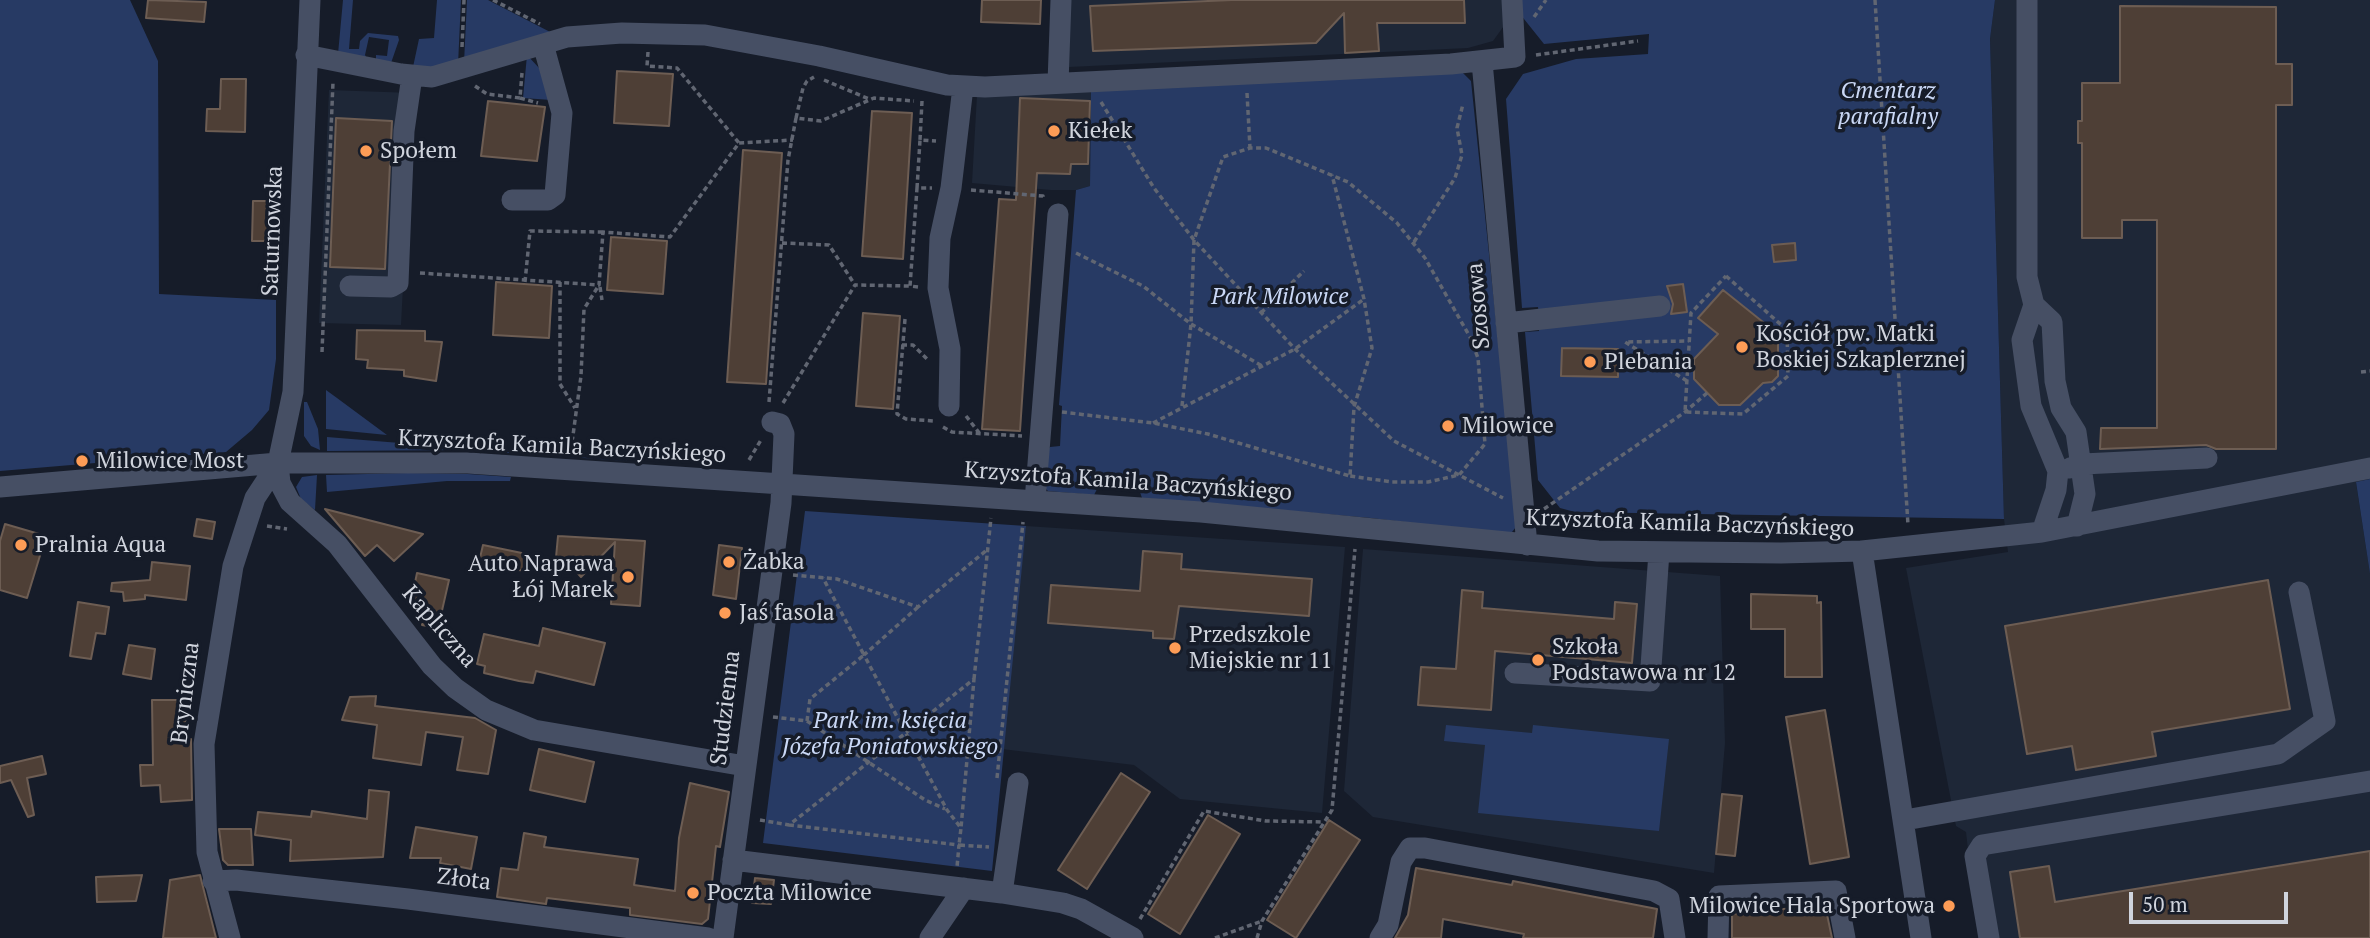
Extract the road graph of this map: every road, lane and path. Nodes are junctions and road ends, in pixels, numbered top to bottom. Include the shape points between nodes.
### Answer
1 (310, 0) edge
2 (464, 0) edge
3 (493, 0) edge
4 (1061, 0) edge
5 (1512, 0) edge
6 (1875, 0) edge
7 (2027, 0) edge
8 (650, 33) junction
9 (567, 37) junction
10 (1638, 41) dead end
11 (534, 47) junction
12 (306, 55) junction
13 (1515, 57) junction
14 (1482, 62) junction
15 (461, 70) junction
16 (1246, 74) junction
17 (335, 76) dead end
18 (412, 76) junction
19 (816, 77) dead end
20 (1090, 82) junction
21 (1058, 83) junction
22 (963, 86) junction
23 (1467, 92) dead end
24 (520, 98) junction
25 (541, 103) dead end
26 (796, 118) junction
27 (793, 140) junction
28 (920, 140) junction
29 (739, 143) junction
30 (956, 143) junction
31 (1250, 148) junction
32 (1332, 175) junction
33 (917, 188) junction
34 (951, 188) junction
35 (512, 200) dead end
36 (1050, 210) joint
37 (603, 232) junction
38 (1194, 240) junction
39 (1414, 242) junction
40 (782, 243) junction
41 (1055, 251) junction
42 (1304, 271) dead end
43 (428, 274) dead end
44 (525, 280) junction
45 (560, 282) junction
46 (599, 285) junction
47 (855, 285) junction
48 (350, 286) dead end
49 (910, 286) junction
50 (938, 288) junction
51 (1364, 299) junction
52 (602, 300) dead end
53 (2034, 305) junction
54 (1660, 306) dead end
55 (1261, 313) junction
56 (905, 319) dead end
57 (1507, 323) junction
58 (1191, 324) junction
59 (1689, 341) junction
60 (1295, 349) junction
61 (322, 352) dead end
62 (1262, 366) junction
63 (2370, 371) edge
64 (2361, 372) dead end
65 (1687, 381) junction
66 (1707, 393) dead end
67 (949, 406) dead end
68 (1182, 406) junction
69 (1354, 407) junction
70 (576, 408) junction
71 (1043, 410) junction
72 (1685, 412) junction
73 (772, 422) junction
74 (1153, 423) junction
75 (1031, 437) dead end
76 (570, 452) dead end
77 (2207, 458) dead end
78 (278, 463) junction
79 (2083, 464) junction
80 (745, 467) dead end
81 (2370, 468) edge
82 (2058, 471) junction
83 (1458, 475) junction
84 (1350, 476) junction
85 (782, 485) junction
86 (0, 487) edge
87 (1035, 501) junction
88 (1524, 503) junction
89 (978, 515) dead end
90 (992, 516) junction
91 (1002, 517) dead end
92 (1013, 517) dead end
93 (2077, 526) junction
94 (1909, 530) dead end
95 (2042, 532) junction
96 (1355, 543) dead end
97 (1527, 545) junction
98 (988, 549) junction
99 (1862, 551) junction
100 (1659, 552) junction
101 (784, 574) dead end
102 (823, 578) junction
103 (2299, 592) dead end
104 (918, 607) junction
105 (864, 655) junction
106 (1515, 673) dead end
107 (974, 680) junction
108 (807, 721) junction
109 (766, 723) dead end
110 (905, 732) junction
111 (867, 761) junction
112 (745, 766) junction
113 (998, 766) dead end
114 (2370, 781) edge
115 (1018, 783) dead end
116 (947, 810) junction
117 (1905, 820) junction
118 (1324, 822) junction
119 (789, 825) junction
120 (961, 828) junction
121 (754, 829) dead end
122 (959, 845) junction
123 (992, 848) dead end
124 (733, 860) junction
125 (214, 881) junction
126 (959, 888) junction
127 (1002, 893) junction
128 (1262, 921) junction
129 (1134, 933) edge
130 (230, 938) edge
131 (708, 938) edge
132 (723, 938) edge
133 (930, 938) edge
134 (1215, 938) edge
135 (1257, 938) edge
136 (1380, 938) edge
137 (1675, 938) edge
138 (1718, 938) edge
139 (1845, 938) edge
140 (1922, 938) edge
141 (1989, 938) edge

1 - 12 street, Saturnowska
2 - 15 path
3 - 9 path
4 - 21 street
5 - 13 street
6 - 94 path
7 - 53 street via 2027,277
8 - 9 street
8 - 22 street via 705,35
8 - 29 path via 647,66 677,68
9 - 11 street
10 - 13 path
11 - 15 street
11 - 24 path
11 - 35 street via 562,113 555,195 548,200
12 - 18 street
12 - 78 street, Saturnowska via 294,373
13 - 14 street
14 - 16 street
14 - 57 street, Szosowa
15 - 18 street
15 - 24 path via 462,76 487,94
16 - 20 street
16 - 31 path
17 - 61 path
18 - 48 street via 404,131 398,283 391,287
19 - 26 path via 803,88
20 - 21 street
20 - 38 path via 1122,139
21 - 22 street
22 - 30 street
23 - 39 path via 1457,128 1462,155 1455,178
24 - 25 path
26 - 27 path
26 - 28 path via 821,121 874,97 923,102
27 - 29 path
27 - 40 path
28 - 30 path
28 - 33 path
29 - 37 path via 670,237
30 - 34 street
31 - 32 path via 1266,148
31 - 38 path via 1223,158
32 - 39 path via 1349,182
32 - 51 path
33 - 34 path
33 - 49 path
34 - 36 path via 1043,196
34 - 50 street via 940,238
36 - 41 street
37 - 44 path via 530,231
37 - 46 path
38 - 55 path
38 - 58 path
39 - 83 path via 1478,358 1485,444
40 - 47 path via 829,246
40 - 73 path via 768,405
41 - 58 path via 1079,254 1143,286
41 - 71 street
42 - 55 path
43 - 44 path
44 - 45 path
45 - 46 path
45 - 70 path via 560,384
46 - 52 path
46 - 70 path via 584,309
47 - 49 path
47 - 73 path
49 - 50 path
50 - 67 street via 950,349
51 - 60 path
51 - 69 path via 1372,348
53 - 79 street via 2052,322 2055,381 2061,408 2076,432
53 - 82 street via 2022,340 2031,405
54 - 57 street
55 - 60 path
56 - 75 path via 900,417 936,422 952,432
57 - 88 street, Szosowa
58 - 62 path
58 - 68 path
59 - 65 path
59 - 65 path via 1625,342
59 - 72 path via 1691,313 1726,276 1787,330 1788,376 1743,414
60 - 62 path
60 - 69 path
62 - 68 path
63 - 64 path
65 - 72 path
66 - 72 path
68 - 74 path
69 - 83 path via 1394,441
69 - 84 path
70 - 76 path
71 - 74 path
71 - 87 street
72 - 88 path via 1536,513 1535,502
73 - 80 path
73 - 85 street, Studzienna via 784,429
74 - 84 path via 1208,434
77 - 79 street
78 - 85 street, Krzysztofa Kamila Baczyńskiego via 468,463
78 - 86 street, Krzysztofa Kamila Baczyńskiego
78 - 112 street, Kapliczna via 280,482 290,502 337,544 432,666 486,710 534,730
78 - 125 street, Bryniczna via 245,522 208,708 204,744 207,852
79 - 82 street
79 - 93 street via 2085,494
81 - 93 street
82 - 95 street
83 - 84 path via 1428,482
83 - 88 path via 1514,503
85 - 87 street, Krzysztofa Kamila Baczyńskiego
85 - 112 street, Studzienna
87 - 97 street, Krzysztofa Kamila Baczyńskiego via 1337,524
88 - 97 street, Szosowa
89 - 90 path
90 - 91 path
90 - 98 path
92 - 113 path via 1023,518
93 - 95 street
95 - 99 street
96 - 118 path via 1332,810
97 - 100 street, Krzysztofa Kamila Baczyńskiego
98 - 104 path
98 - 107 path
99 - 100 street, Krzysztofa Kamila Baczyńskiego
99 - 117 street, Krzysztofa Kamila Baczyńskiego
100 - 106 street via 1650,681
101 - 102 path
102 - 104 path
102 - 105 path
103 - 117 street via 2325,721 2278,754
104 - 105 path
105 - 108 path via 810,699
105 - 110 path
107 - 110 path
107 - 120 path
108 - 109 path via 767,716
108 - 111 path
110 - 111 path
110 - 116 path
111 - 116 path
111 - 119 path
112 - 124 street, Studzienna
114 - 141 street via 1982,845 1975,856
115 - 127 street
116 - 120 path
117 - 140 street, Krzysztofa Kamila Baczyńskiego
118 - 128 path
118 - 129 path via 1266,821 1204,811
119 - 121 path via 755,819
119 - 122 path
120 - 122 path
122 - 123 path
122 - 126 path
124 - 126 street
124 - 132 street, Studzienna
125 - 130 street, Bryniczna
125 - 131 street, Złota via 394,898
126 - 127 street
126 - 133 street
127 - 129 street via 1081,909
128 - 134 path
128 - 135 path
136 - 137 street via 1388,925 1401,862 1410,848 1654,891 1669,899
138 - 139 street via 1719,896 1836,891

